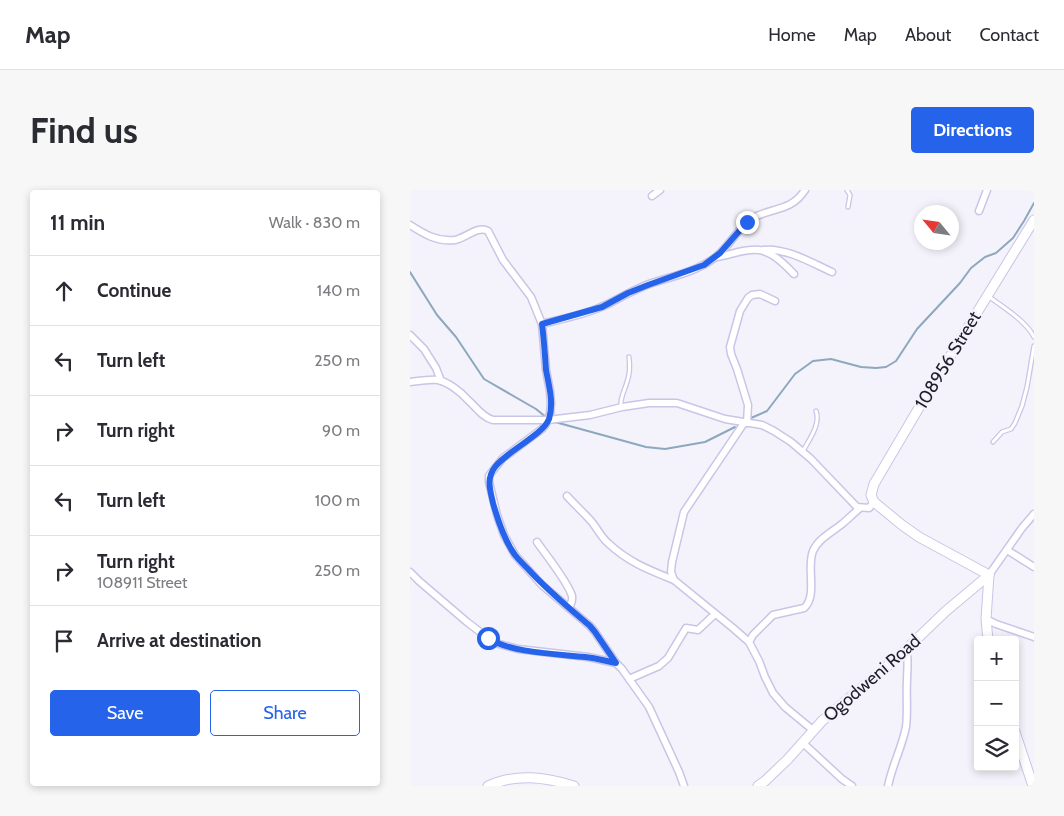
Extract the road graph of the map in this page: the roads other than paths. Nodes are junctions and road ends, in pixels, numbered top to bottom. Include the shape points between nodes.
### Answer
1 (660, 190) edge
2 (805, 190) edge
3 (847, 190) edge
4 (987, 190) edge
5 (652, 196) dead end
6 (848, 207) dead end
7 (979, 211) dead end
8 (1034, 220) edge
9 (410, 225) edge
10 (760, 250) junction
11 (716, 258) junction
12 (832, 272) dead end
13 (794, 274) dead end
14 (988, 296) junction
15 (775, 301) dead end
16 (542, 324) junction
17 (410, 335) edge
18 (1034, 337) edge
19 (1034, 346) edge
20 (629, 357) dead end
21 (441, 381) junction
22 (410, 382) edge
23 (622, 407) junction
24 (816, 411) dead end
25 (548, 420) junction
26 (746, 423) junction
27 (993, 442) dead end
28 (803, 452) junction
29 (567, 496) dead end
30 (874, 502) junction
31 (860, 508) junction
32 (1034, 514) edge
33 (537, 542) dead end
34 (1007, 550) junction
35 (1034, 567) edge
36 (410, 572) edge
37 (989, 575) junction
38 (674, 580) junction
39 (569, 608) junction
40 (715, 614) junction
41 (986, 619) junction
42 (988, 636) edge
43 (1034, 637) edge
44 (749, 642) junction
45 (906, 649) junction
46 (616, 663) junction
47 (629, 679) junction
48 (814, 731) junction
49 (803, 743) junction
50 (1019, 744) edge
51 (488, 786) edge
52 (574, 786) edge
53 (684, 786) edge
54 (758, 786) edge
55 (852, 786) edge
56 (888, 786) edge
57 (1033, 786) edge

1 - 5 street
2 - 11 street via 793,203 747,222
3 - 6 lane via 850,195
4 - 7 street
8 - 14 street, 108956 Street
9 - 16 street via 426,236 450,240 480,229 488,231 503,260 531,297
10 - 11 street
10 - 12 street via 786,253
10 - 13 street via 776,258
11 - 16 street via 628,293 602,307
14 - 18 lane via 1026,325
14 - 30 street, 108956 Street via 874,484 871,495
15 - 26 street via 758,294 748,298 740,311 730,347 748,405
16 - 25 street via 551,403
17 - 21 street via 424,349
19 - 27 lane via 1027,387 1015,423
20 - 23 lane via 629,374 620,400
21 - 22 street
21 - 25 street via 459,392 489,419
23 - 25 street
23 - 26 street via 677,403
24 - 28 lane via 818,422
25 - 39 street via 542,429 503,458 489,476 489,482 504,535 515,555
26 - 28 street via 774,431
26 - 38 street via 684,512 671,572
28 - 31 street
29 - 38 street via 616,550 647,570
30 - 31 street via 869,508
30 - 37 street via 919,537
31 - 44 street via 815,547 811,558 811,599 808,606 773,615
32 - 34 street
33 - 39 street via 566,583 572,603
34 - 35 street
34 - 37 street
36 - 46 street via 467,622 498,644
37 - 41 street
37 - 45 street, Ogodweni Road
38 - 40 street
39 - 46 street via 595,632
40 - 44 street
40 - 47 street via 698,630 686,628 668,658 659,666
41 - 42 street
41 - 43 street
44 - 48 street via 773,693
45 - 48 street, Ogodweni Road
45 - 56 street via 906,721
46 - 47 street
47 - 53 street via 648,707
48 - 49 street, Ogodweni Road
49 - 54 street, Ogodweni Road
49 - 55 street
50 - 57 street
51 - 52 street via 504,780 528,778

